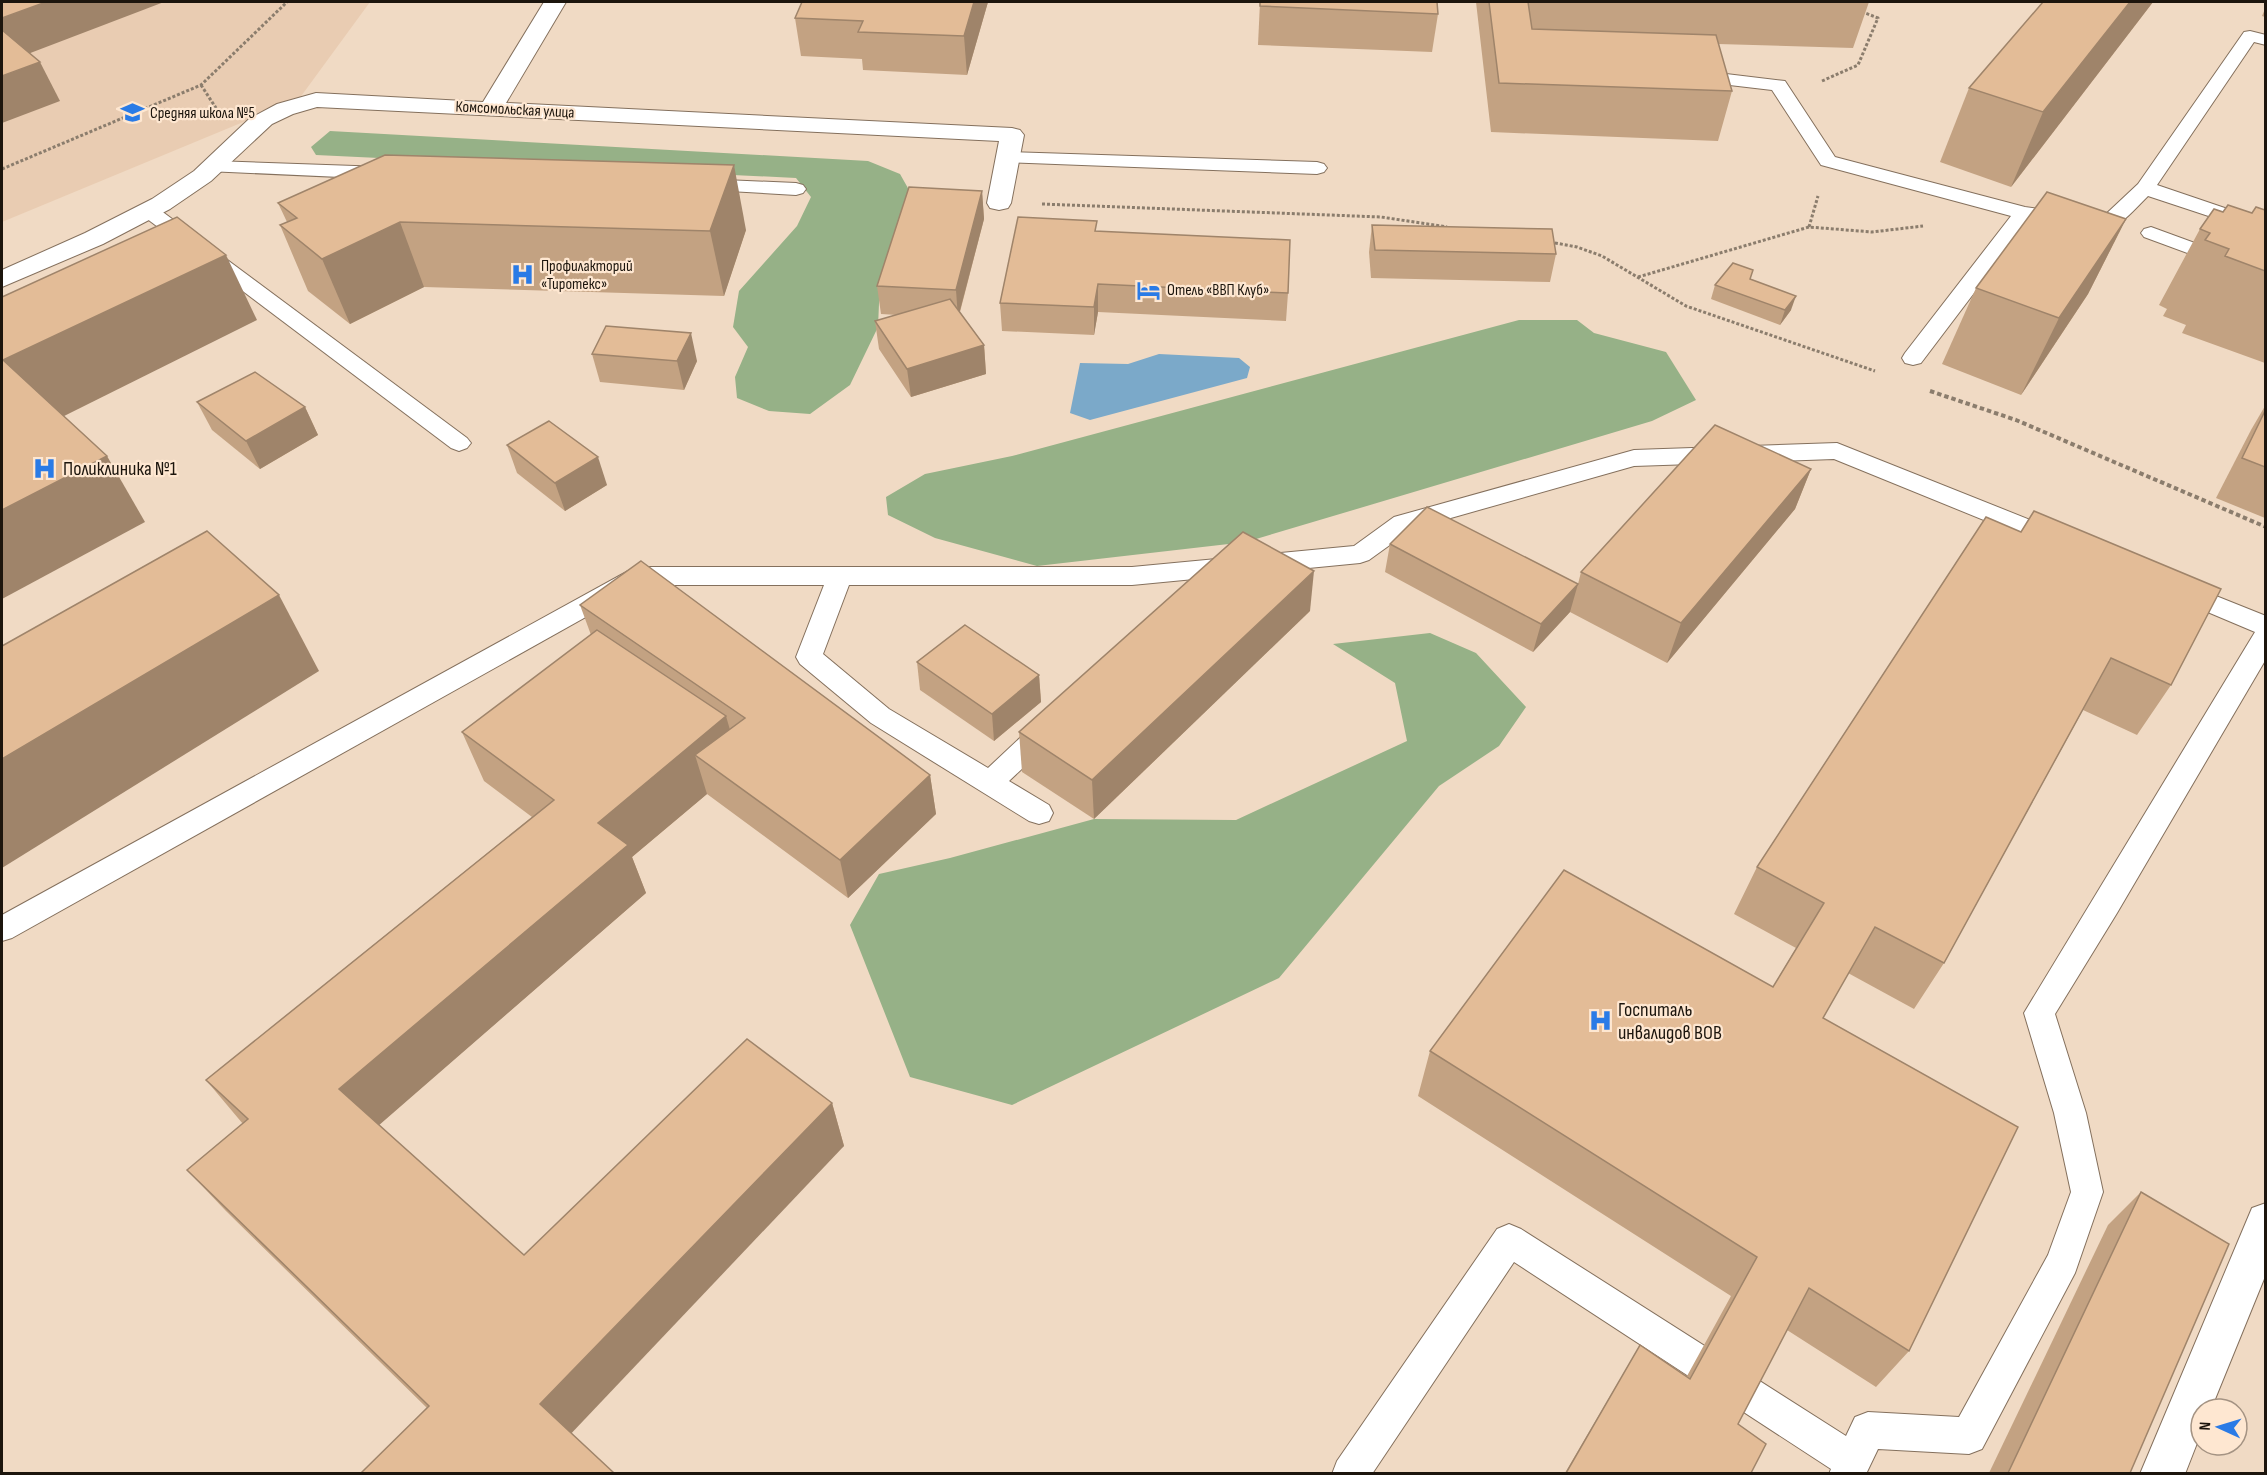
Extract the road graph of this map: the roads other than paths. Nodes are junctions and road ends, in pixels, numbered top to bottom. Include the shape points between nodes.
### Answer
1 (555, 2) edge
2 (2265, 40) edge
3 (1676, 74) edge
4 (491, 108) junction
5 (1008, 158) junction
6 (214, 167) junction
7 (1317, 168) dead end
8 (404, 174) edge
9 (677, 184) edge
10 (2145, 188) junction
11 (796, 189) dead end
12 (999, 203) road end
13 (149, 212) junction
14 (2024, 213) junction
15 (2265, 229) edge
16 (2151, 233) dead end
17 (2265, 276) edge
18 (2, 279) edge
19 (1913, 358) dead end
20 (459, 443) dead end
21 (2075, 548) edge
22 (1192, 570) junction
23 (840, 576) junction
24 (2162, 583) edge
25 (1174, 597) edge
26 (2265, 626) edge
27 (2265, 636) edge
28 (1064, 711) edge
29 (990, 783) junction
30 (1039, 813) dead end
31 (2, 929) edge
32 (2265, 1222) edge
33 (1850, 1468) edge
34 (1350, 1473) edge
35 (2163, 1473) edge

1 - 4 street
2 - 10 lane via 2250,36
3 - 14 lane via 1778,85 1828,161
4 - 5 street, Комсомольская улица via 1012,135
4 - 6 street, Комсомольская улица via 315,100 282,109 258,123
5 - 7 lane
5 - 12 street, Комсомольская улица
6 - 8 lane
6 - 13 street, Комсомольская улица
9 - 11 lane
10 - 14 lane via 2111,221
10 - 15 lane
13 - 18 street, Комсомольская улица
13 - 20 lane
14 - 19 lane
16 - 17 lane
21 - 22 lane via 1837,451 1634,458 1403,523 1360,554
22 - 23 lane via 1132,576
22 - 25 lane
23 - 29 lane via 809,657 880,716
23 - 31 lane via 639,576
24 - 26 lane
27 - 33 lane via 2039,1013 2070,1113 2087,1192 2063,1262 1969,1436 1868,1430
28 - 29 lane
29 - 30 lane
32 - 35 street
33 - 34 lane via 1509,1240

